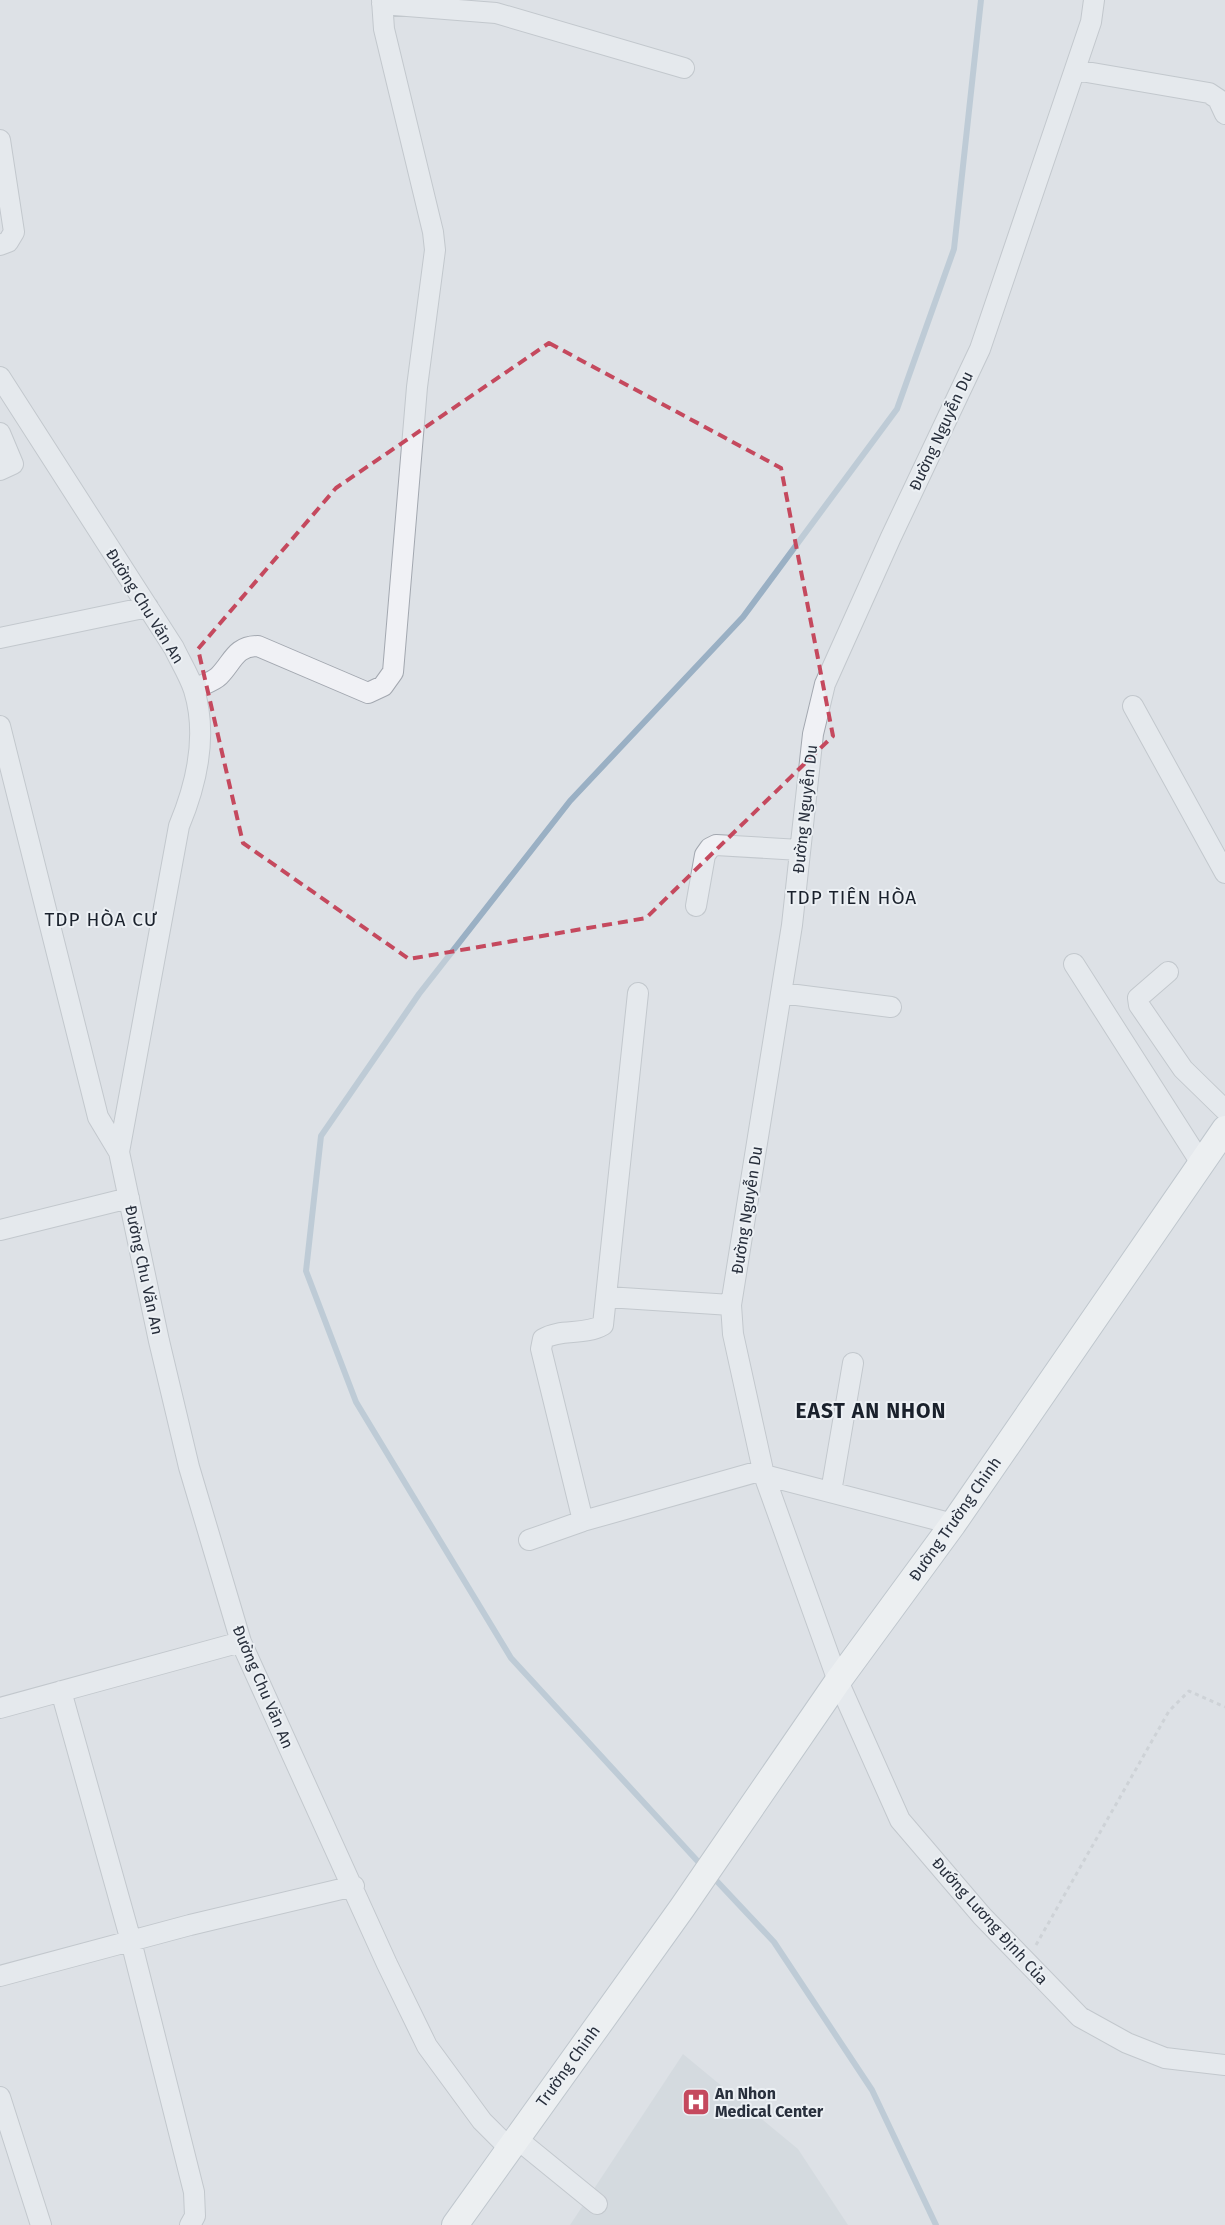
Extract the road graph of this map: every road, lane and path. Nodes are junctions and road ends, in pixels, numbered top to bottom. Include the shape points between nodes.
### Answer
1 (1094, 0) edge
2 (382, 2) edge
3 (498, 6) edge
4 (684, 68) dead end
5 (1075, 70) junction
6 (1225, 114) edge
7 (0, 140) edge
8 (0, 245) edge
9 (0, 377) edge
10 (0, 434) edge
11 (0, 470) edge
12 (148, 607) junction
13 (0, 638) edge
14 (194, 689) junction
15 (1133, 706) dead end
16 (0, 726) edge
17 (800, 850) junction
18 (1225, 873) edge
19 (696, 906) dead end
20 (1074, 964) dead end
21 (1168, 972) dead end
22 (638, 993) dead end
23 (781, 993) junction
24 (891, 1006) dead end
25 (1225, 1110) edge
26 (1225, 1129) edge
27 (119, 1152) junction
28 (1200, 1163) junction
29 (129, 1198) junction
30 (0, 1230) edge
31 (607, 1297) junction
32 (732, 1305) junction
33 (853, 1363) dead end
34 (764, 1472) junction
35 (831, 1492) junction
36 (583, 1521) junction
37 (952, 1524) junction
38 (529, 1540) dead end
39 (241, 1642) junction
40 (838, 1681) junction
41 (61, 1691) junction
42 (1225, 1707) edge
43 (0, 1708) edge
44 (354, 1886) junction
45 (682, 1908) joint
46 (132, 1941) junction
47 (1026, 1962) junction
48 (0, 1976) edge
49 (1225, 2065) edge
50 (0, 2097) edge
51 (512, 2143) junction
52 (597, 2204) dead end
53 (41, 2225) edge
54 (190, 2225) edge
55 (455, 2225) edge

1 - 5 street, Đường Nguyễn Du via 1091,22
2 - 3 street
2 - 14 street via 384,29 435,250 417,387 393,672 383,686 368,692 258,646 246,646 217,678
3 - 4 street
5 - 6 street via 1209,93 1218,99
5 - 17 street, Đường Nguyễn Du via 980,349 825,684 813,734
7 - 8 street via 14,232 8,242
9 - 12 street, Đường Chu Văn An
10 - 11 street via 13,464
12 - 13 street
12 - 14 street, Đường Chu Văn An via 174,648
14 - 27 street, Đường Chu Văn An via 200,718 199,759 192,794 179,826
15 - 18 street
16 - 27 street via 98,1116
17 - 19 street via 716,844 705,855
17 - 23 street, Đường Nguyễn Du
20 - 28 street
21 - 25 street via 1142,993 1138,998 1139,1004 1183,1069
22 - 31 street
23 - 24 street
23 - 32 street, Đường Nguyễn Du
26 - 28 main road, Đường Trường Chinh
27 - 29 street, Đường Chu Văn An
28 - 37 main road, Đường Trường Chinh
29 - 30 street
29 - 39 street, Đường Chu Văn An via 158,1341 189,1467
31 - 32 street
31 - 36 street via 603,1325 593,1331 552,1334 542,1339 541,1350
32 - 34 street, Đường Nguyễn Du via 734,1334
33 - 35 street
34 - 35 street
34 - 36 street
34 - 40 street, Đường Nguyễn Du
35 - 37 street
36 - 38 street
37 - 40 main road, Đường Trường Chinh
39 - 41 street
39 - 44 street, Đường Chu Văn An
40 - 45 main road, Đường Trường Chinh
40 - 47 street, Đướng Lương Định Của via 900,1820
41 - 43 street
41 - 46 street
42 - 47 path via 1189,1691 1169,1711
44 - 46 street
44 - 51 street, Đường Chu Văn An via 427,2046 482,2121
45 - 51 main road, Trường Chinh
46 - 48 street
46 - 54 street via 194,2192 195,2216
47 - 49 street, Đướng Lương Định Của via 1080,2016 1127,2043 1165,2058
50 - 53 street
51 - 52 street, Đường Chu Văn An
51 - 55 main road, Trường Chinh

